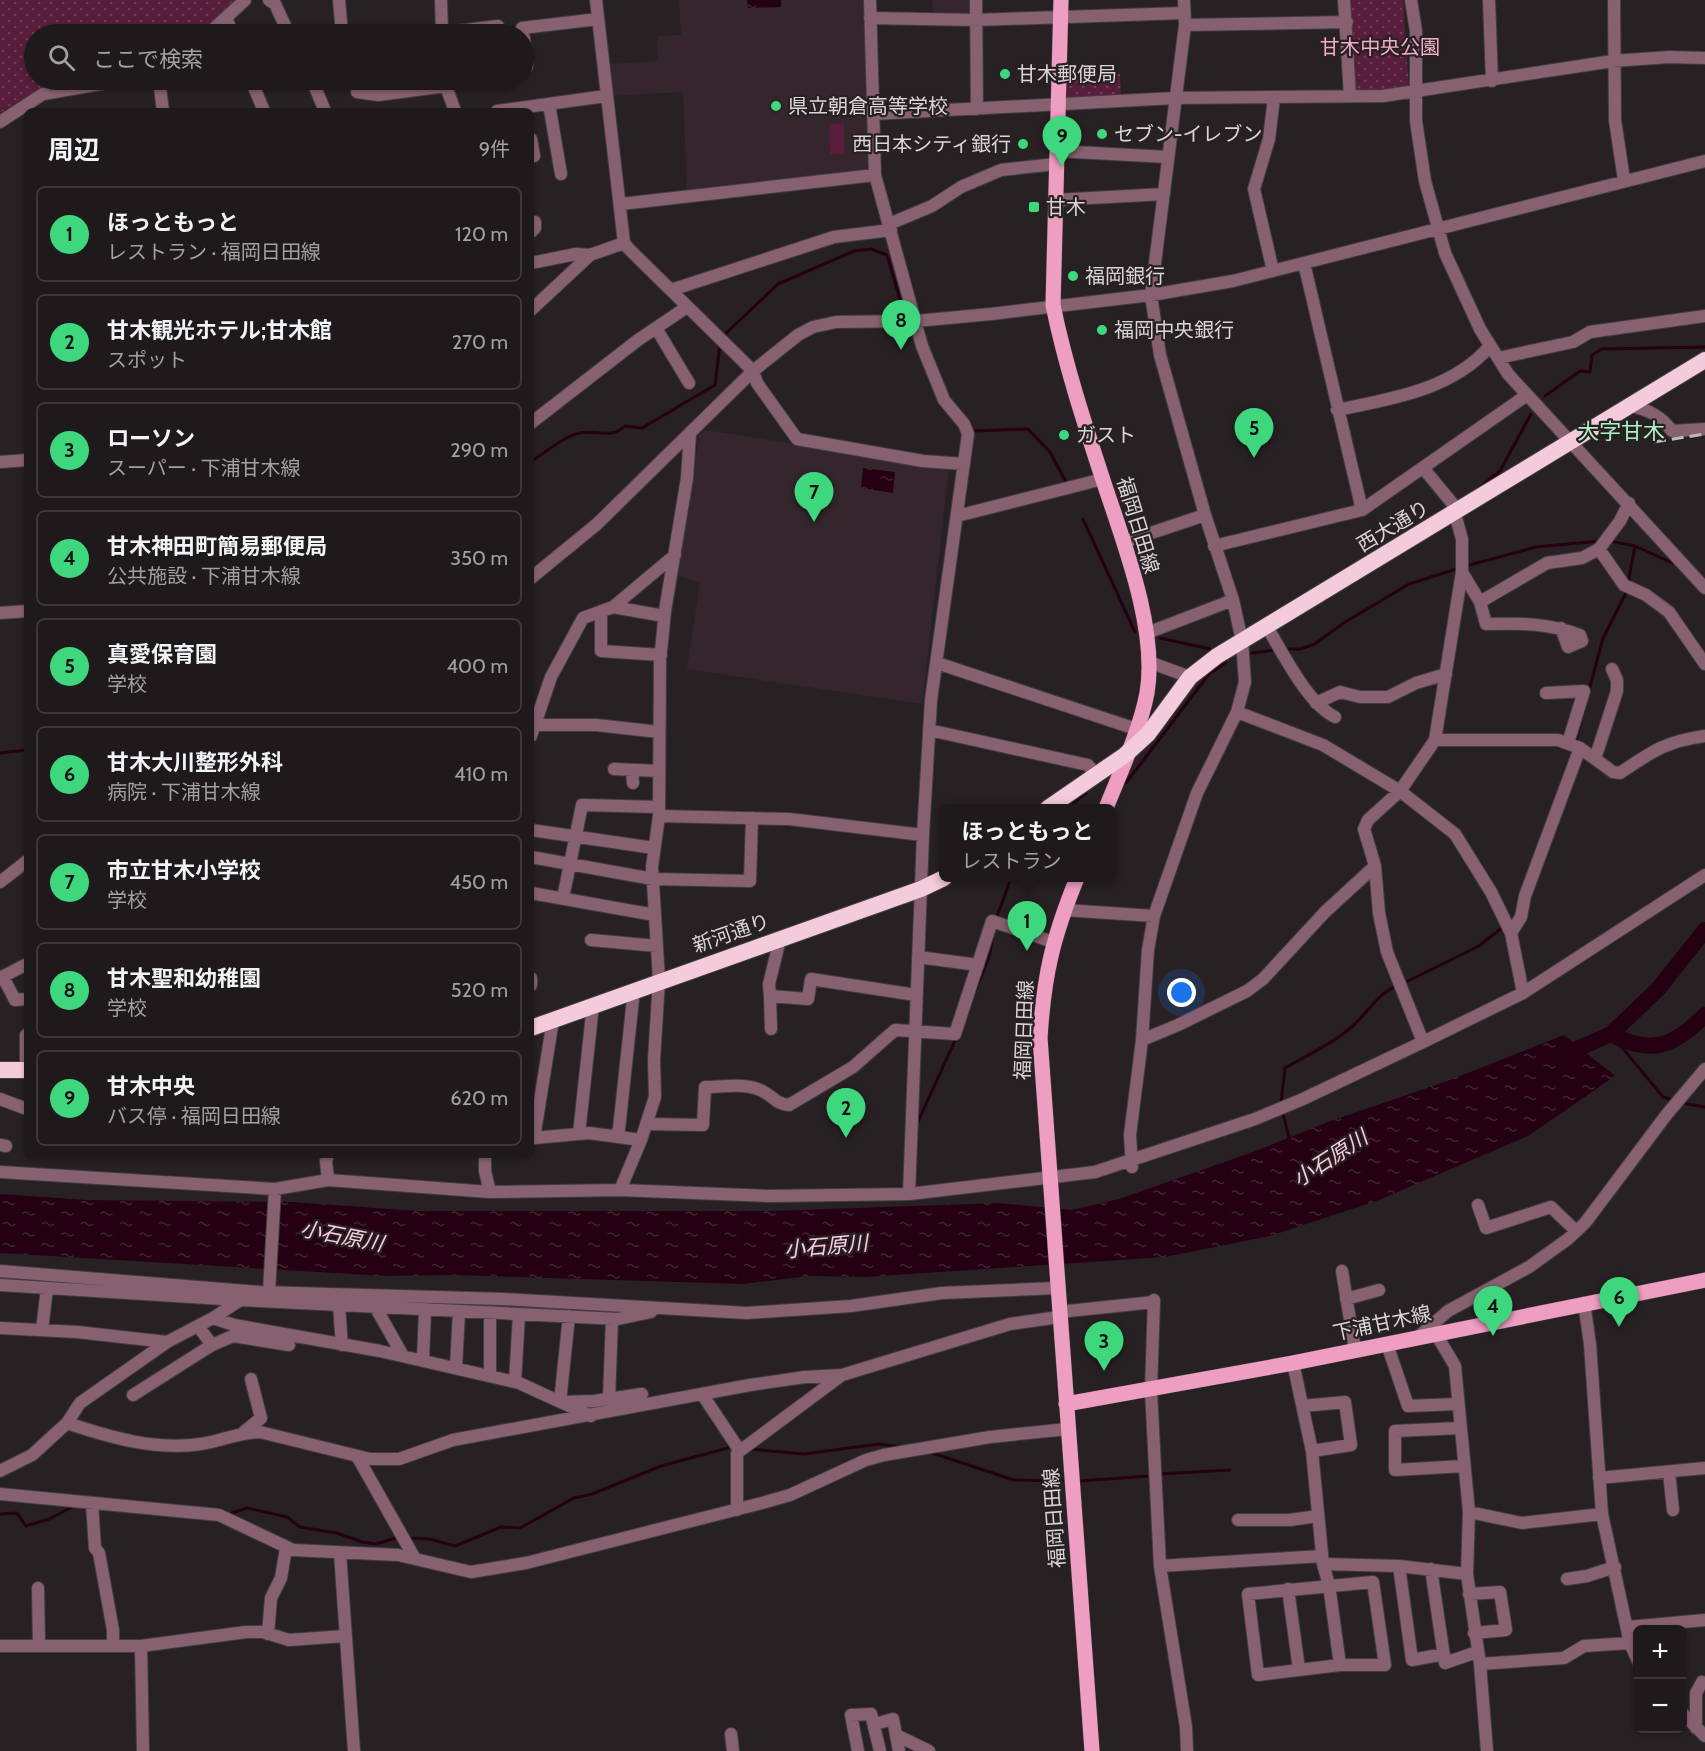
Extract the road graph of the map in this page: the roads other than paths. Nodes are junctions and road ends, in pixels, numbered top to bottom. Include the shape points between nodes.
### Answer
1 (244, 0) edge
2 (339, 0) edge
3 (441, 0) edge
4 (596, 0) edge
5 (870, 0) edge
6 (976, 0) edge
7 (1061, 0) edge
8 (1184, 0) edge
9 (1344, 0) edge
10 (1411, 0) edge
11 (1489, 0) edge
12 (1614, 0) edge
13 (275, 1) edge
14 (226, 18) junction
15 (870, 18) junction
16 (1061, 18) junction
17 (598, 19) junction
18 (1185, 19) junction
19 (975, 20) junction
20 (1347, 22) junction
21 (219, 24) edge
22 (228, 24) edge
23 (285, 24) edge
24 (341, 24) edge
25 (442, 24) edge
26 (534, 27) edge
27 (1705, 58) edge
28 (1613, 61) junction
29 (1492, 81) junction
30 (68, 90) edge
31 (161, 90) edge
32 (255, 90) edge
33 (316, 90) edge
34 (406, 90) edge
35 (448, 90) edge
36 (1416, 91) junction
37 (357, 92) dead end
38 (606, 96) junction
39 (1350, 96) junction
40 (1175, 98) junction
41 (1274, 98) junction
42 (549, 104) junction
43 (1057, 105) junction
44 (164, 108) edge
45 (263, 108) edge
46 (324, 108) edge
47 (454, 108) edge
48 (530, 108) edge
49 (977, 109) junction
50 (872, 114) junction
51 (0, 122) edge
52 (1168, 157) junction
53 (1055, 158) junction
54 (1705, 160) edge
55 (561, 174) dead end
56 (875, 175) junction
57 (1624, 180) junction
58 (1164, 194) junction
59 (1055, 200) junction
60 (621, 204) junction
61 (890, 227) junction
62 (1437, 229) junction
63 (624, 243) junction
64 (591, 255) junction
65 (534, 262) edge
66 (1304, 263) junction
67 (1273, 271) junction
68 (670, 290) junction
69 (1151, 295) junction
70 (1053, 305) junction
71 (534, 307) edge
72 (687, 307) junction
73 (1705, 316) edge
74 (916, 321) junction
75 (656, 328) junction
76 (1489, 347) junction
77 (1498, 358) junction
78 (1705, 360) edge
79 (753, 371) junction
80 (689, 383) dead end
81 (1527, 395) junction
82 (1630, 406) junction
83 (1337, 410) junction
84 (534, 421) edge
85 (1705, 429) edge
86 (690, 434) junction
87 (1572, 441) junction
88 (24, 460) edge
89 (0, 462) edge
90 (964, 464) junction
91 (1424, 469) junction
92 (1103, 479) junction
93 (1629, 503) junction
94 (1362, 510) junction
95 (1456, 513) junction
96 (1205, 514) junction
97 (957, 516) junction
98 (1124, 542) junction
99 (1214, 546) junction
100 (1599, 549) junction
101 (675, 555) junction
102 (1462, 569) junction
103 (534, 576) edge
104 (1705, 588) edge
105 (1233, 600) junction
106 (1480, 602) junction
107 (607, 609) junction
108 (24, 611) edge
109 (0, 614) edge
110 (664, 616) junction
111 (1267, 627) junction
112 (1561, 628) dead end
113 (1147, 633) junction
114 (1242, 641) junction
115 (661, 655) junction
116 (1149, 662) junction
117 (937, 663) junction
118 (1705, 663) edge
119 (1612, 669) dead end
120 (1446, 674) junction
121 (1190, 677) junction
122 (1546, 693) dead end
123 (1316, 703) junction
124 (1238, 712) junction
125 (1335, 717) dead end
126 (534, 725) edge
127 (1136, 729) junction
128 (929, 730) junction
129 (534, 731) edge
130 (659, 732) junction
131 (1705, 736) edge
132 (1436, 740) junction
133 (1574, 745) junction
134 (1125, 755) junction
135 (1595, 759) junction
136 (614, 769) dead end
137 (659, 771) junction
138 (1096, 775) junction
139 (1400, 791) junction
140 (1054, 804) edge
141 (1107, 804) edge
142 (659, 812) junction
143 (752, 818) junction
144 (534, 830) edge
145 (923, 835) junction
146 (575, 837) junction
147 (654, 848) junction
148 (534, 856) edge
149 (570, 862) junction
150 (24, 863) edge
151 (1374, 866) junction
152 (1705, 875) edge
153 (653, 879) junction
154 (939, 880) edge
155 (0, 882) edge
156 (1075, 882) edge
157 (921, 889) junction
158 (534, 893) edge
159 (563, 898) junction
160 (1064, 910) junction
161 (655, 915) junction
162 (1154, 916) junction
163 (1511, 933) junction
164 (780, 939) junction
165 (591, 940) dead end
166 (1053, 942) junction
167 (657, 946) junction
168 (918, 957) junction
169 (978, 965) junction
170 (24, 966) edge
171 (1, 977) edge
172 (659, 980) junction
173 (634, 990) junction
174 (1523, 993) junction
175 (916, 995) junction
176 (770, 996) junction
177 (24, 999) edge
178 (593, 1005) junction
179 (553, 1020) junction
180 (534, 1027) edge
181 (771, 1029) dead end
182 (915, 1032) junction
183 (1142, 1040) junction
184 (1423, 1042) junction
185 (1705, 1069) edge
186 (0, 1070) edge
187 (24, 1070) edge
188 (0, 1099) edge
189 (24, 1108) edge
190 (646, 1124) junction
191 (579, 1134) junction
192 (616, 1136) junction
193 (640, 1140) junction
194 (327, 1158) edge
195 (485, 1158) edge
196 (1132, 1164) junction
197 (0, 1172) edge
198 (328, 1179) junction
199 (1050, 1184) junction
200 (275, 1189) junction
201 (620, 1190) junction
202 (490, 1192) junction
203 (909, 1194) junction
204 (1478, 1205) dead end
205 (1576, 1232) junction
206 (0, 1270) edge
207 (1342, 1271) dead end
208 (1705, 1280) edge
209 (0, 1285) edge
210 (1057, 1285) junction
211 (47, 1288) junction
212 (1379, 1290) dead end
213 (264, 1292) junction
214 (1346, 1299) junction
215 (239, 1300) junction
216 (1584, 1303) junction
217 (339, 1306) junction
218 (376, 1308) junction
219 (667, 1309) junction
220 (425, 1310) junction
221 (459, 1312) junction
222 (490, 1313) junction
223 (1059, 1314) junction
224 (519, 1315) junction
225 (569, 1316) junction
226 (213, 1318) junction
227 (612, 1319) junction
228 (198, 1326) junction
229 (0, 1329) edge
230 (42, 1330) junction
231 (1436, 1334) junction
232 (1418, 1337) junction
233 (167, 1342) junction
234 (1388, 1344) junction
235 (212, 1345) junction
236 (288, 1345) dead end
237 (342, 1345) junction
238 (1355, 1350) junction
239 (403, 1356) junction
240 (423, 1360) junction
241 (1293, 1363) junction
242 (456, 1367) junction
243 (842, 1375) junction
244 (490, 1376) junction
245 (251, 1379) dead end
246 (515, 1382) junction
247 (1151, 1390) junction
248 (642, 1394) dead end
249 (702, 1394) junction
250 (133, 1395) dead end
251 (609, 1398) junction
252 (560, 1402) junction
253 (1066, 1404) junction
254 (1457, 1404) junction
255 (1303, 1406) junction
256 (591, 1416) junction
257 (67, 1423) junction
258 (1460, 1428) junction
259 (1068, 1429) junction
260 (244, 1432) junction
261 (740, 1450) junction
262 (1312, 1451) junction
263 (357, 1456) junction
264 (1464, 1466) junction
265 (1705, 1468) edge
266 (0, 1471) edge
267 (1669, 1472) junction
268 (1599, 1478) junction
269 (0, 1494) edge
270 (92, 1503) junction
271 (736, 1510) junction
272 (1673, 1510) dead end
273 (1469, 1512) junction
274 (1602, 1514) junction
275 (1318, 1516) junction
276 (1238, 1520) dead end
277 (286, 1548) junction
278 (340, 1553) junction
279 (414, 1557) junction
280 (1322, 1560) junction
281 (1160, 1566) junction
282 (1398, 1566) junction
283 (1615, 1567) junction
284 (1431, 1569) junction
285 (1467, 1574) junction
286 (1567, 1579) dead end
287 (1329, 1585) junction
288 (38, 1588) dead end
289 (1288, 1589) junction
290 (1469, 1594) junction
291 (1705, 1620) edge
292 (1628, 1626) junction
293 (1474, 1633) junction
294 (268, 1634) junction
295 (345, 1636) junction
296 (1630, 1643) junction
297 (0, 1646) edge
298 (39, 1646) junction
299 (113, 1646) junction
300 (141, 1646) junction
301 (1633, 1650) edge
302 (1444, 1654) junction
303 (1478, 1658) junction
304 (1340, 1665) junction
305 (1299, 1669) junction
306 (1705, 1683) edge
307 (1687, 1717) edge
308 (874, 1724) junction
309 (1700, 1732) edge
310 (731, 1734) dead end
311 (896, 1735) junction
312 (143, 1751) edge
313 (354, 1751) edge
314 (733, 1751) edge
315 (858, 1751) edge
316 (880, 1751) edge
317 (898, 1751) edge
318 (929, 1751) edge
319 (1092, 1751) edge
320 (1187, 1751) edge
321 (1487, 1751) edge

1 - 14 street
2 - 24 street
3 - 25 street
4 - 17 street
5 - 15 street
6 - 19 street
7 - 16 main road, 福岡日田線
8 - 18 street
9 - 20 street
10 - 36 street via 1416,31
11 - 29 street
12 - 28 street
13 - 23 street
14 - 21 street
14 - 22 street
15 - 19 street
15 - 50 street
16 - 18 street
16 - 19 street
16 - 43 main road, 福岡日田線
17 - 26 street
17 - 38 street
18 - 20 street
18 - 40 street
19 - 49 street
20 - 39 street
27 - 28 street
28 - 29 street
28 - 57 street
29 - 36 street
30 - 51 street via 43,94
31 - 44 street
32 - 45 street
33 - 46 street
34 - 37 street via 378,95
35 - 47 street
36 - 39 street
36 - 62 street via 1419,142
38 - 42 street
38 - 60 street
39 - 41 street
40 - 41 street
40 - 43 street
40 - 52 street
41 - 67 street via 1269,139 1254,189
42 - 48 street
42 - 55 street
43 - 49 street
43 - 53 main road, 福岡日田線
49 - 50 street
50 - 56 street
52 - 53 street
52 - 58 street
53 - 59 main road, 福岡日田線
53 - 61 street via 1002,170 961,187
54 - 57 street
56 - 60 street
56 - 61 street
57 - 62 street
58 - 59 street
58 - 69 street
59 - 70 main road, 福岡日田線
60 - 63 street
61 - 68 street via 834,237
61 - 74 street
62 - 66 street
62 - 76 street
63 - 64 street
63 - 68 street
64 - 65 street
64 - 71 street
66 - 67 street
66 - 83 street
67 - 69 street
68 - 72 street
69 - 70 street
69 - 96 street via 1160,355
70 - 74 street
70 - 92 main road, 福岡日田線 via 1061,344
72 - 75 street
72 - 79 street
73 - 77 street via 1590,332 1573,342
74 - 79 street via 836,322 813,327
74 - 90 street via 944,400 968,434
75 - 80 street
75 - 84 street
76 - 77 street
76 - 83 street via 1446,381
77 - 81 street
78 - 82 highway, 西大通り
79 - 86 street
79 - 90 street via 757,383 797,439 923,461
81 - 87 street
81 - 91 street
82 - 85 street via 1651,411 1672,431
82 - 87 highway, 西大通り
83 - 94 street
86 - 101 street
86 - 103 street via 597,524
87 - 93 street
87 - 95 highway, 西大通り
88 - 89 street
90 - 97 street
91 - 94 street
91 - 95 street
92 - 97 street
92 - 98 main road, 福岡日田線
93 - 100 street
93 - 104 street
94 - 99 street
95 - 102 street via 1462,539
95 - 111 highway, 西大通り
96 - 98 street
96 - 99 street
97 - 117 street
98 - 113 main road, 福岡日田線
99 - 105 street
100 - 106 street via 1582,558 1547,563
100 - 118 street via 1624,585 1669,612
101 - 107 street
101 - 110 street
102 - 106 street
102 - 120 street
105 - 113 street
105 - 114 street
106 - 112 street via 1486,624 1540,623
107 - 110 street
107 - 115 street via 601,651
107 - 126 street via 583,618 551,677
108 - 109 street
110 - 115 street
111 - 114 highway, 西大通り
111 - 123 street
113 - 116 main road, 福岡日田線
114 - 121 highway, 西大通り
114 - 124 street via 1245,682
115 - 130 street
116 - 121 street
116 - 127 main road, 福岡日田線 via 1147,693
117 - 127 street
117 - 128 street
119 - 135 street via 1617,691
120 - 123 street via 1388,697 1367,698 1340,692
120 - 132 street
121 - 134 highway, 西大通り via 1148,734
122 - 133 street via 1584,691
123 - 125 street
124 - 139 street via 1323,745
124 - 162 street via 1197,793
127 - 134 main road, 福岡日田線
128 - 138 street via 1088,765
128 - 145 street
129 - 130 street via 596,725
130 - 137 street
131 - 135 street via 1656,748 1620,773
132 - 133 street via 1547,739
132 - 139 street
133 - 135 street
133 - 163 street via 1521,917
134 - 138 highway
134 - 141 main road, 福岡日田線
136 - 137 street via 632,776
137 - 142 street
138 - 140 highway
139 - 151 street via 1368,820 1364,829
139 - 163 street via 1455,834
142 - 143 street
142 - 146 street via 582,805
142 - 147 street
143 - 145 street
143 - 153 street via 750,881
144 - 146 street
145 - 157 street
146 - 147 street
146 - 149 street
147 - 153 street
148 - 149 street
149 - 153 street
149 - 159 street
150 - 155 street
151 - 183 street via 1247,992
151 - 184 street via 1387,952
152 - 174 street
153 - 161 street
154 - 157 highway, 新河通り
156 - 160 main road, 福岡日田線
157 - 164 highway, 新河通り
157 - 168 street
158 - 159 street
159 - 161 street
160 - 162 street
160 - 166 main road, 福岡日田線
161 - 167 street
162 - 183 street
163 - 174 street
164 - 172 highway, 新河通り
164 - 176 street
165 - 167 street
166 - 169 street via 997,923
166 - 199 main road, 福岡日田線 via 1040,1038
167 - 172 street
168 - 169 street
168 - 175 street
169 - 182 street via 955,1034
170 - 171 street
171 - 177 street via 15,1000
172 - 173 highway, 新河通り
172 - 190 street via 655,1097
173 - 178 highway, 新河通り
173 - 192 street via 620,1129
174 - 184 street
175 - 176 street via 811,979 808,999
175 - 182 street
176 - 181 street
178 - 179 highway, 新河通り
178 - 191 street
179 - 180 highway, 新河通り
179 - 191 street via 534,1138
182 - 190 street via 895,1030 853,1068 789,1105 779,1104 750,1087 705,1087 704,1125
182 - 203 street
183 - 196 street via 1130,1136
184 - 196 street via 1303,1099
185 - 205 street
186 - 187 highway
188 - 189 street
190 - 193 street
191 - 192 street
192 - 193 street
193 - 201 street
194 - 198 street
195 - 202 street
196 - 199 street
197 - 200 street
198 - 200 street
198 - 202 street
199 - 203 street
199 - 210 main road, 福岡日田線
200 - 213 street
201 - 202 street
201 - 203 street via 763,1196
204 - 205 street via 1486,1228 1551,1207
205 - 232 street via 1529,1267 1448,1311
206 - 213 street
207 - 214 street
208 - 216 main road, 下浦甘木線
209 - 211 street
210 - 219 street via 747,1313
210 - 223 main road, 福岡日田線
211 - 215 street
211 - 230 street
212 - 214 street
213 - 215 street
213 - 219 street via 503,1299
214 - 238 street
215 - 217 street
215 - 226 street
216 - 231 main road, 下浦甘木線
216 - 268 street
217 - 218 street
217 - 237 street
218 - 220 street
218 - 239 street
219 - 227 street
220 - 221 street
220 - 240 street
221 - 222 street
221 - 242 street
222 - 224 street
222 - 244 street
223 - 243 street via 1000,1327
223 - 247 street via 1154,1301
223 - 253 main road, 福岡日田線
224 - 225 street
224 - 246 street
225 - 227 street
225 - 252 street
226 - 228 street
226 - 237 street
227 - 251 street
228 - 233 street
228 - 235 street
229 - 230 street
230 - 233 street
231 - 232 main road, 下浦甘木線
231 - 254 street via 1455,1366
232 - 234 main road, 下浦甘木線
233 - 257 street via 80,1403
234 - 238 main road, 下浦甘木線
234 - 254 street via 1408,1406
235 - 236 street via 233,1336
235 - 250 street
237 - 239 street
238 - 241 main road, 下浦甘木線
239 - 240 street
240 - 242 street
241 - 247 main road, 下浦甘木線
241 - 255 street
242 - 244 street
243 - 249 street
243 - 261 street
244 - 246 street
245 - 260 street via 261,1418
246 - 252 street
247 - 253 main road, 下浦甘木線
247 - 281 street
248 - 251 street
249 - 256 street
249 - 261 street
251 - 252 street
252 - 256 street
253 - 259 main road, 福岡日田線
254 - 258 street
255 - 262 street
255 - 262 street via 1345,1402 1351,1445
256 - 263 street via 453,1440 399,1459 370,1460
257 - 260 street via 148,1444 201,1444
257 - 266 street via 32,1455
258 - 264 street
258 - 264 street via 1395,1431 1395,1470
259 - 271 street via 884,1455 790,1495
259 - 319 main road, 福岡日田線
260 - 263 street via 260,1432
261 - 271 street
262 - 275 street
263 - 279 street
264 - 273 street
265 - 267 street
267 - 268 street
267 - 272 street
268 - 274 street
269 - 270 street
270 - 277 street via 219,1515
270 - 299 street via 95,1548 99,1553
271 - 279 street via 494,1570 471,1572
273 - 274 street via 1522,1523
273 - 285 street
274 - 283 street
275 - 276 street
275 - 280 street
277 - 278 street
277 - 294 street via 281,1578 272,1598
278 - 279 street
278 - 295 street
280 - 281 street
280 - 282 street
280 - 287 street
281 - 320 street
282 - 284 street
282 - 302 street via 1412,1660
283 - 286 street
283 - 292 street
284 - 285 street
284 - 302 street
285 - 290 street
287 - 289 street
287 - 304 street
287 - 304 street via 1373,1582 1385,1665
288 - 298 street
289 - 305 street
289 - 305 street via 1248,1594 1257,1675
290 - 293 street
290 - 293 street via 1500,1592 1506,1630
291 - 292 street
292 - 296 street
293 - 303 street
294 - 295 street via 289,1640
294 - 300 street via 246,1632
295 - 313 street
296 - 301 street
296 - 303 street via 1584,1646 1564,1658
297 - 298 street
298 - 299 street
299 - 300 street
300 - 312 street
302 - 303 street via 1445,1663
303 - 321 street
304 - 305 street
306 - 309 street via 1696,1693
307 - 309 street
308 - 311 street via 893,1719
308 - 315 street via 871,1714 851,1715
308 - 316 street
310 - 314 street
311 - 317 street
311 - 318 street

